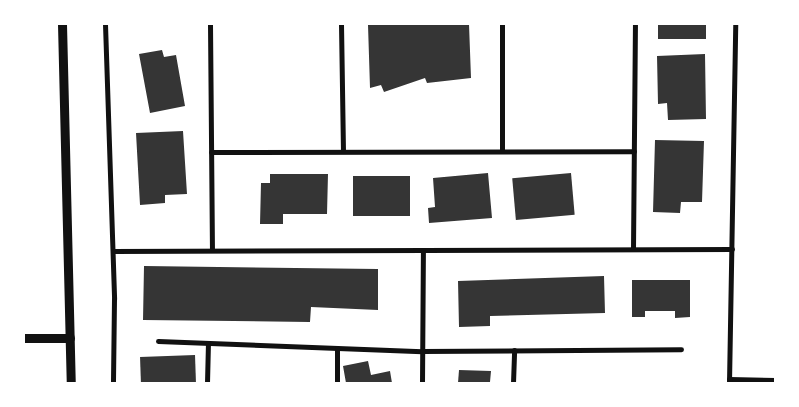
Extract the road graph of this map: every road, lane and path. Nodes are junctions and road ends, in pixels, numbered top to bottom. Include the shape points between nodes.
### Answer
1 (62, 24) edge
2 (105, 24) edge
3 (210, 24) edge
4 (341, 24) edge
5 (502, 24) edge
6 (633, 24) edge
7 (735, 24) edge
8 (502, 151) junction
9 (634, 151) junction
10 (211, 152) junction
11 (343, 152) junction
12 (633, 249) junction
13 (732, 249) junction
14 (112, 250) junction
15 (212, 250) junction
16 (423, 250) junction
17 (24, 338) edge
18 (70, 338) junction
19 (158, 341) dead end
20 (208, 343) junction
21 (337, 348) junction
22 (681, 349) dead end
23 (514, 350) junction
24 (422, 351) junction
25 (775, 380) edge
26 (729, 381) edge
27 (71, 383) edge
28 (113, 383) edge
29 (207, 383) edge
30 (336, 383) edge
31 (422, 383) edge
32 (513, 383) edge

1 - 18 street
2 - 14 street
3 - 10 street
4 - 11 street
5 - 8 street
6 - 9 street
7 - 13 street
8 - 9 street
8 - 11 street
9 - 12 street
10 - 11 street
10 - 15 street
12 - 13 street
12 - 16 street
13 - 26 street
14 - 15 street
14 - 28 street
15 - 16 street
16 - 24 street
17 - 18 street
18 - 27 street
19 - 20 street
20 - 21 street
20 - 29 street
21 - 24 street
21 - 30 street
22 - 23 street
23 - 24 street
23 - 32 street
24 - 31 street
25 - 26 street

